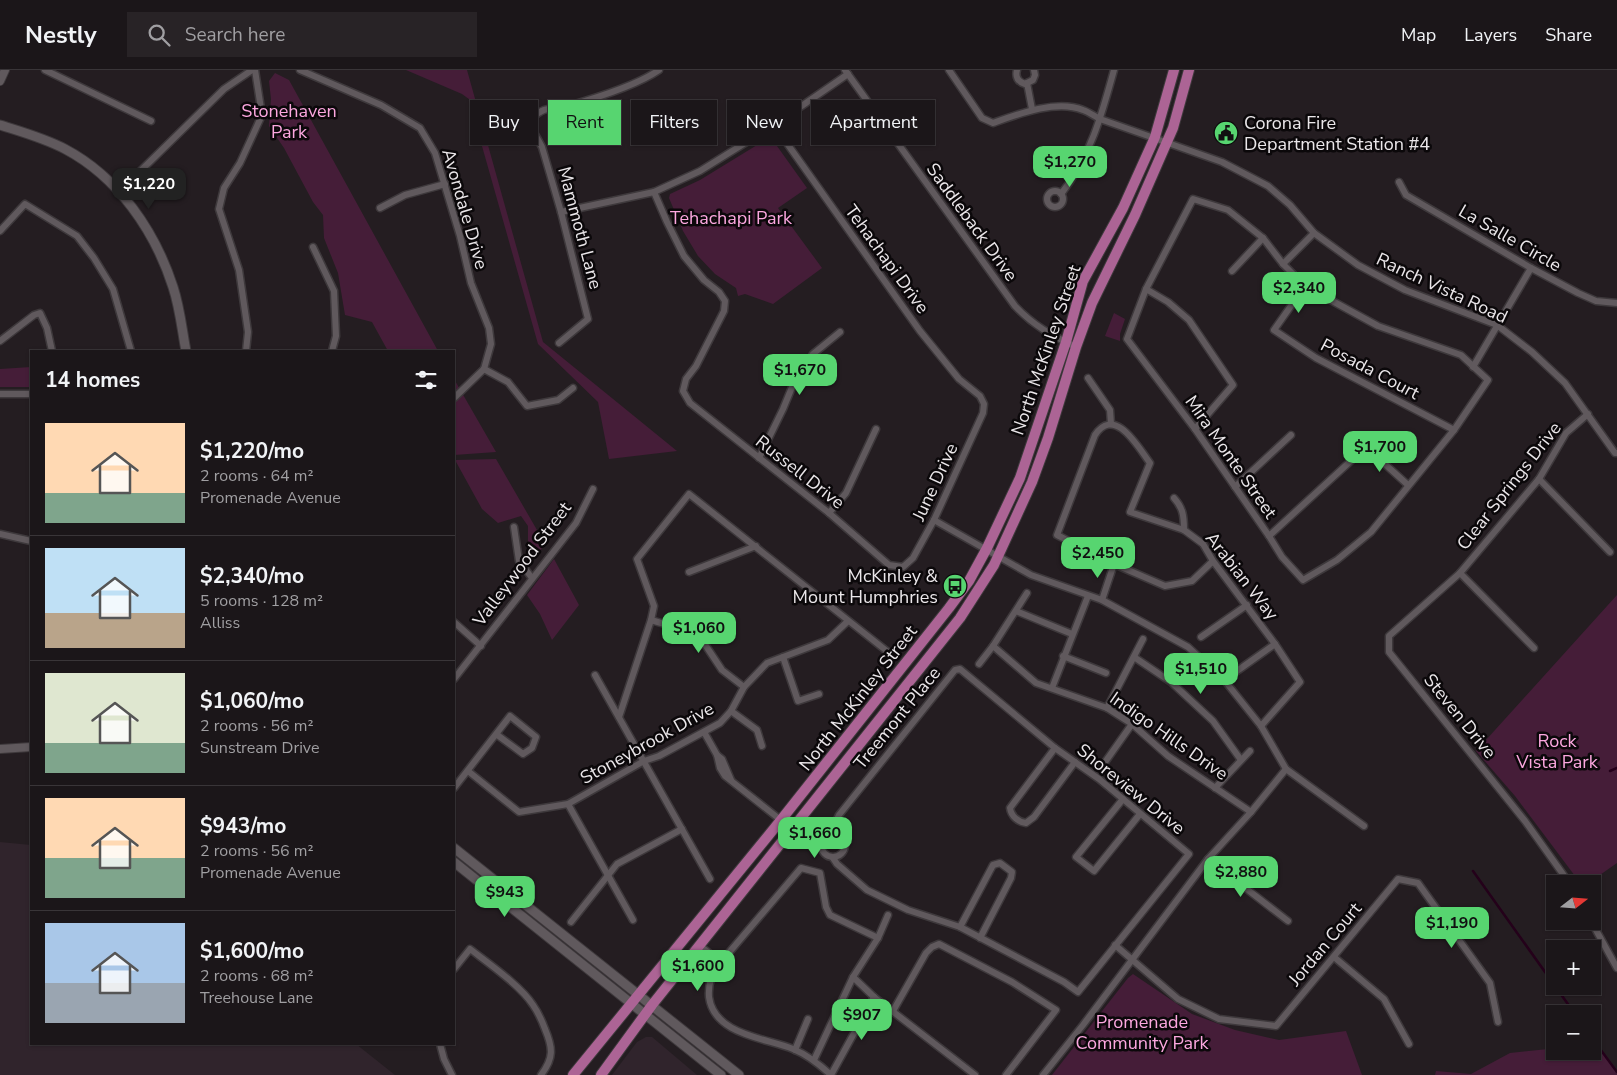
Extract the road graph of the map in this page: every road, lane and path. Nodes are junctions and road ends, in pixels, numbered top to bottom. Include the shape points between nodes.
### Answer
1 (5, 70) edge
2 (44, 70) edge
3 (254, 70) edge
4 (300, 70) edge
5 (659, 70) edge
6 (949, 70) edge
7 (1017, 70) edge
8 (1034, 70) edge
9 (1114, 70) edge
10 (1174, 70) edge
11 (1189, 70) edge
12 (846, 72) edge
13 (0, 80) edge
14 (1027, 83) junction
15 (801, 106) edge
16 (1032, 109) junction
17 (1100, 119) junction
18 (151, 121) dead end
19 (0, 125) edge
20 (1155, 137) junction
21 (1167, 142) junction
22 (743, 145) edge
23 (788, 145) edge
24 (1399, 182) dead end
25 (445, 184) junction
26 (119, 192) junction
27 (654, 192) junction
28 (1061, 194) dead end
29 (380, 208) dead end
30 (561, 212) junction
31 (0, 231) edge
32 (1314, 233) junction
33 (1263, 238) junction
34 (313, 247) dead end
35 (1284, 264) junction
36 (1531, 268) junction
37 (1232, 271) dead end
38 (1305, 286) junction
39 (1146, 289) junction
40 (1617, 304) edge
41 (1497, 325) junction
42 (840, 332) dead end
43 (0, 341) edge
44 (1066, 342) junction
45 (559, 343) dead end
46 (1076, 347) junction
47 (52, 350) edge
48 (131, 350) edge
49 (186, 350) edge
50 (246, 350) edge
51 (332, 350) edge
52 (1474, 367) junction
53 (484, 369) junction
54 (1088, 378) dead end
55 (573, 388) dead end
56 (0, 394) edge
57 (30, 394) edge
58 (455, 397) edge
59 (984, 404) joint
60 (1588, 414) junction
61 (1111, 424) junction
62 (876, 429) dead end
63 (1195, 429) junction
64 (1454, 430) junction
65 (1291, 435) dead end
66 (1617, 453) edge
67 (759, 458) junction
68 (1539, 479) junction
69 (1408, 485) junction
70 (1235, 487) junction
71 (593, 489) dead end
72 (1174, 498) dead end
73 (829, 513) junction
74 (934, 520) junction
75 (514, 527) dead end
76 (1184, 530) junction
77 (0, 534) edge
78 (1269, 536) junction
79 (30, 541) edge
80 (756, 546) junction
81 (987, 548) junction
82 (1610, 552) dead end
83 (999, 556) junction
84 (1213, 561) junction
85 (1114, 564) junction
86 (903, 567) joint
87 (688, 572) dead end
88 (1460, 573) junction
89 (532, 578) junction
90 (1027, 593) dead end
91 (1088, 596) junction
92 (1102, 600) junction
93 (1247, 605) junction
94 (1016, 611) junction
95 (651, 620) junction
96 (848, 621) junction
97 (455, 623) edge
98 (1072, 634) junction
99 (1389, 636) joint
100 (1201, 637) dead end
101 (1143, 639) dead end
102 (1275, 644) junction
103 (481, 646) junction
104 (993, 646) junction
105 (1534, 648) dead end
106 (888, 652) dead end
107 (1064, 656) junction
108 (783, 657) junction
109 (1134, 657) junction
110 (979, 664) dead end
111 (1237, 671) dead end
112 (1106, 672) dead end
113 (595, 675) dead end
114 (455, 678) edge
115 (744, 688) junction
116 (1052, 688) junction
117 (819, 694) dead end
118 (1001, 702) joint
119 (1107, 708) junction
120 (731, 711) junction
121 (619, 717) junction
122 (1132, 724) junction
123 (1261, 726) junction
124 (704, 732) junction
125 (496, 734) junction
126 (762, 746) dead end
127 (30, 747) edge
128 (1054, 748) junction
129 (0, 749) edge
130 (1250, 751) dead end
131 (1241, 760) junction
132 (644, 762) junction
133 (1075, 762) junction
134 (1103, 765) dead end
135 (1286, 769) junction
136 (468, 771) junction
137 (455, 787) edge
138 (1215, 788) junction
139 (1123, 799) junction
140 (568, 804) junction
141 (1251, 812) junction
142 (1140, 814) junction
143 (781, 820) junction
144 (1364, 826) dead end
145 (682, 829) junction
146 (792, 829) junction
147 (832, 833) junction
148 (455, 849) edge
149 (822, 849) junction
150 (833, 858) junction
151 (1208, 859) junction
152 (455, 863) edge
153 (608, 874) junction
154 (1564, 875) edge
155 (710, 879) dead end
156 (888, 915) dead end
157 (633, 920) dead end
158 (1288, 921) dead end
159 (571, 922) dead end
160 (960, 927) junction
161 (1596, 930) edge
162 (878, 938) junction
163 (980, 938) junction
164 (1115, 945) junction
165 (700, 946) junction
166 (1334, 957) junction
167 (1132, 960) junction
168 (721, 962) junction
169 (455, 968) edge
170 (1617, 968) edge
171 (853, 977) junction
172 (874, 997) junction
173 (635, 1000) junction
174 (652, 1005) junction
175 (893, 1011) junction
176 (645, 1014) junction
177 (808, 1019) dead end
178 (1498, 1022) dead end
179 (1408, 1044) dead end
180 (440, 1045) edge
181 (795, 1050) junction
182 (814, 1060) junction
183 (452, 1075) edge
184 (541, 1075) edge
185 (573, 1075) edge
186 (600, 1075) edge
187 (721, 1075) edge
188 (739, 1075) edge
189 (831, 1075) edge
190 (975, 1075) edge
191 (1006, 1075) edge
192 (1043, 1075) edge

1 - 13 street
2 - 18 street
3 - 26 street via 224,89
3 - 50 street via 262,115 224,188 219,209 239,270 248,332
4 - 25 street, Avondale Drive via 381,106 420,128 436,153
5 - 30 street, Mammoth Lane via 646,79 566,106 543,109 532,118 532,129 542,147
6 - 16 street, Ranch Vista Road via 982,118 993,123
7 - 14 street via 1018,80
8 - 14 street via 1034,78
9 - 17 street
10 - 20 main road, North McKinley Street
11 - 21 main road, North McKinley Street
12 - 15 street
12 - 44 street, Saddleback Drive via 1015,306 1029,321
14 - 16 street
16 - 17 street, Ranch Vista Road via 1082,109
17 - 20 street, Ranch Vista Road
17 - 28 street via 1086,153
19 - 26 main road via 64,149 88,164
20 - 21 street, Ranch Vista Road
20 - 44 main road, North McKinley Street via 1123,208 1083,281
21 - 32 street, Ranch Vista Road via 1222,162 1268,186
21 - 46 main road, North McKinley Street via 1092,303
22 - 27 street via 700,171
23 - 59 street, Tehachapi Drive via 920,331
24 - 36 street, La Salle Circle via 1406,196
25 - 29 street via 405,195
25 - 53 street, Avondale Drive via 471,283 489,328 491,344
26 - 49 main road via 139,217 165,264 178,306
27 - 30 street
27 - 67 street, Russell Drive via 684,256 725,301 724,311 686,379 683,391 690,403
30 - 45 street, Mammoth Lane via 588,319
31 - 48 street via 25,204 77,236 113,289
32 - 35 street
32 - 41 street, Ranch Vista Road via 1358,265 1406,290
33 - 35 street
33 - 37 street
33 - 39 street via 1228,210 1193,199
34 - 51 street via 334,292 336,336
35 - 38 street
36 - 40 street, La Salle Circle via 1596,301
36 - 41 street
38 - 52 street via 1378,326 1461,355
38 - 64 street, Posada Court via 1274,330 1316,358
39 - 63 street, Mira Monte Street via 1127,339
39 - 63 street via 1189,320 1233,385
41 - 52 street
41 - 60 street, Ranch Vista Road via 1565,382
42 - 67 street via 813,354 795,380
43 - 47 street via 40,313 48,328
44 - 46 street, Saddleback Drive
44 - 81 main road, North McKinley Street via 1020,478
46 - 83 main road, North McKinley Street via 1032,482
52 - 64 street via 1488,380
53 - 55 street via 508,382 527,406 558,400
53 - 58 street
54 - 61 street via 1110,410
56 - 57 street
59 - 74 street, June Drive via 983,413
60 - 66 street, Ranch Vista Road
60 - 68 street, Clear Springs Drive via 1566,433
61 - 76 street, Arabian Way via 1126,432 1150,463 1130,512
61 - 85 street via 1099,428 1095,435 1057,535
62 - 73 street via 846,493
63 - 70 street, Mira Monte Street
64 - 69 street
65 - 70 street
67 - 73 street, Russell Drive
68 - 82 street
68 - 88 street, Clear Springs Drive
69 - 78 street via 1366,446
69 - 78 street, Mira Monte Street via 1371,532 1337,560 1303,580
70 - 78 street, Mira Monte Street
71 - 89 street, Valleywood Street via 576,523
72 - 76 street via 1181,506
73 - 86 street, Russell Drive via 889,564
74 - 81 street
74 - 86 street, June Drive via 913,558
75 - 89 street via 519,561
76 - 84 street, Arabian Way via 1204,544
77 - 79 street
80 - 87 street
80 - 95 street via 690,494 637,559 654,606
80 - 96 street
81 - 83 street
81 - 143 main road, North McKinley Street via 949,608
83 - 91 street via 1031,575
83 - 146 main road, North McKinley Street via 960,618
84 - 85 street via 1192,581 1165,586
84 - 93 street, Arabian Way
85 - 92 street
88 - 99 street, Clear Springs Drive
88 - 105 street
89 - 103 street, Valleywood Street
90 - 94 street
91 - 92 street
91 - 98 street
92 - 123 street via 1188,646 1225,681
93 - 100 street
93 - 102 street, Arabian Way
94 - 98 street
94 - 104 street
95 - 115 street via 698,634 722,670
95 - 121 street
96 - 106 street
96 - 108 street, Stoneybrook Drive via 828,640
97 - 103 street
98 - 107 street
99 - 154 street, Steven Drive via 1389,652 1525,821
101 - 109 street
102 - 111 street
102 - 123 street, Arabian Way via 1300,682
103 - 114 street, Valleywood Street
104 - 110 street
104 - 116 street, Indigo Hills Drive via 1036,683
107 - 112 street
107 - 116 street
108 - 115 street, Stoneybrook Drive via 767,663
108 - 117 street via 798,701
109 - 119 street
109 - 131 street via 1171,682 1213,721
113 - 121 street
115 - 120 street, Stoneybrook Drive
116 - 119 street, Indigo Hills Drive
118 - 128 street, Shoreview Drive
118 - 147 street, Treemont Place via 960,669 955,670 839,815
119 - 122 street, Indigo Hills Drive
120 - 124 street, Stoneybrook Drive via 720,723
120 - 126 street via 757,730
121 - 132 street
122 - 134 street
122 - 138 street, Indigo Hills Drive via 1168,756
123 - 135 street
124 - 132 street, Stoneybrook Drive
124 - 143 street via 725,776
125 - 125 street via 510,716 536,737 532,748 523,754
125 - 136 street
127 - 129 street
128 - 133 street, Shoreview Drive
128 - 133 street via 1010,808 1021,822 1026,823 1034,817
130 - 131 street
131 - 138 street
132 - 140 street, Stoneybrook Drive
132 - 145 street
133 - 139 street, Shoreview Drive
135 - 141 street
135 - 144 street
136 - 137 street
136 - 140 street, Stoneybrook Drive via 519,812
138 - 141 street, Indigo Hills Drive
139 - 142 street, Shoreview Drive
139 - 142 street via 1076,857 1094,871
140 - 153 street
141 - 151 street
142 - 164 street, Shoreview Drive via 1188,854
143 - 146 street
143 - 173 main road, North McKinley Street
145 - 153 street via 617,864
145 - 155 street
146 - 149 street
146 - 165 main road, North McKinley Street
147 - 149 street via 822,840
147 - 150 street via 840,835 846,845 843,853
148 - 173 main road
149 - 150 street
150 - 160 street via 867,890 908,910
151 - 158 street
151 - 167 street
152 - 173 main road
153 - 157 street
153 - 159 street
156 - 162 street
160 - 163 street
160 - 163 street via 992,865 1000,863 1012,872 1011,878
161 - 170 street
162 - 168 street via 830,915 820,873 801,868
162 - 171 street
163 - 164 street via 1078,992
164 - 167 street
165 - 168 street
165 - 174 main road, North McKinley Street
166 - 167 street, Jordan Court via 1276,1026 1219,1019 1178,999
166 - 178 street, Jordan Court via 1399,879 1418,884 1490,983
166 - 179 street via 1384,999
167 - 192 street
168 - 181 street via 709,983 710,1001 719,1018 732,1028
169 - 184 street via 470,949 531,1002 552,1047 550,1060
171 - 172 street
171 - 182 street
172 - 175 street
172 - 189 street
173 - 174 main road
173 - 176 main road
173 - 185 main road, North McKinley Street
174 - 176 main road, North McKinley Street
174 - 188 main road
175 - 190 street
175 - 191 street via 926,953 939,944 1012,982 1056,1010
176 - 186 main road, North McKinley Street
176 - 187 main road
177 - 181 street
180 - 183 street
181 - 182 street
182 - 189 street

